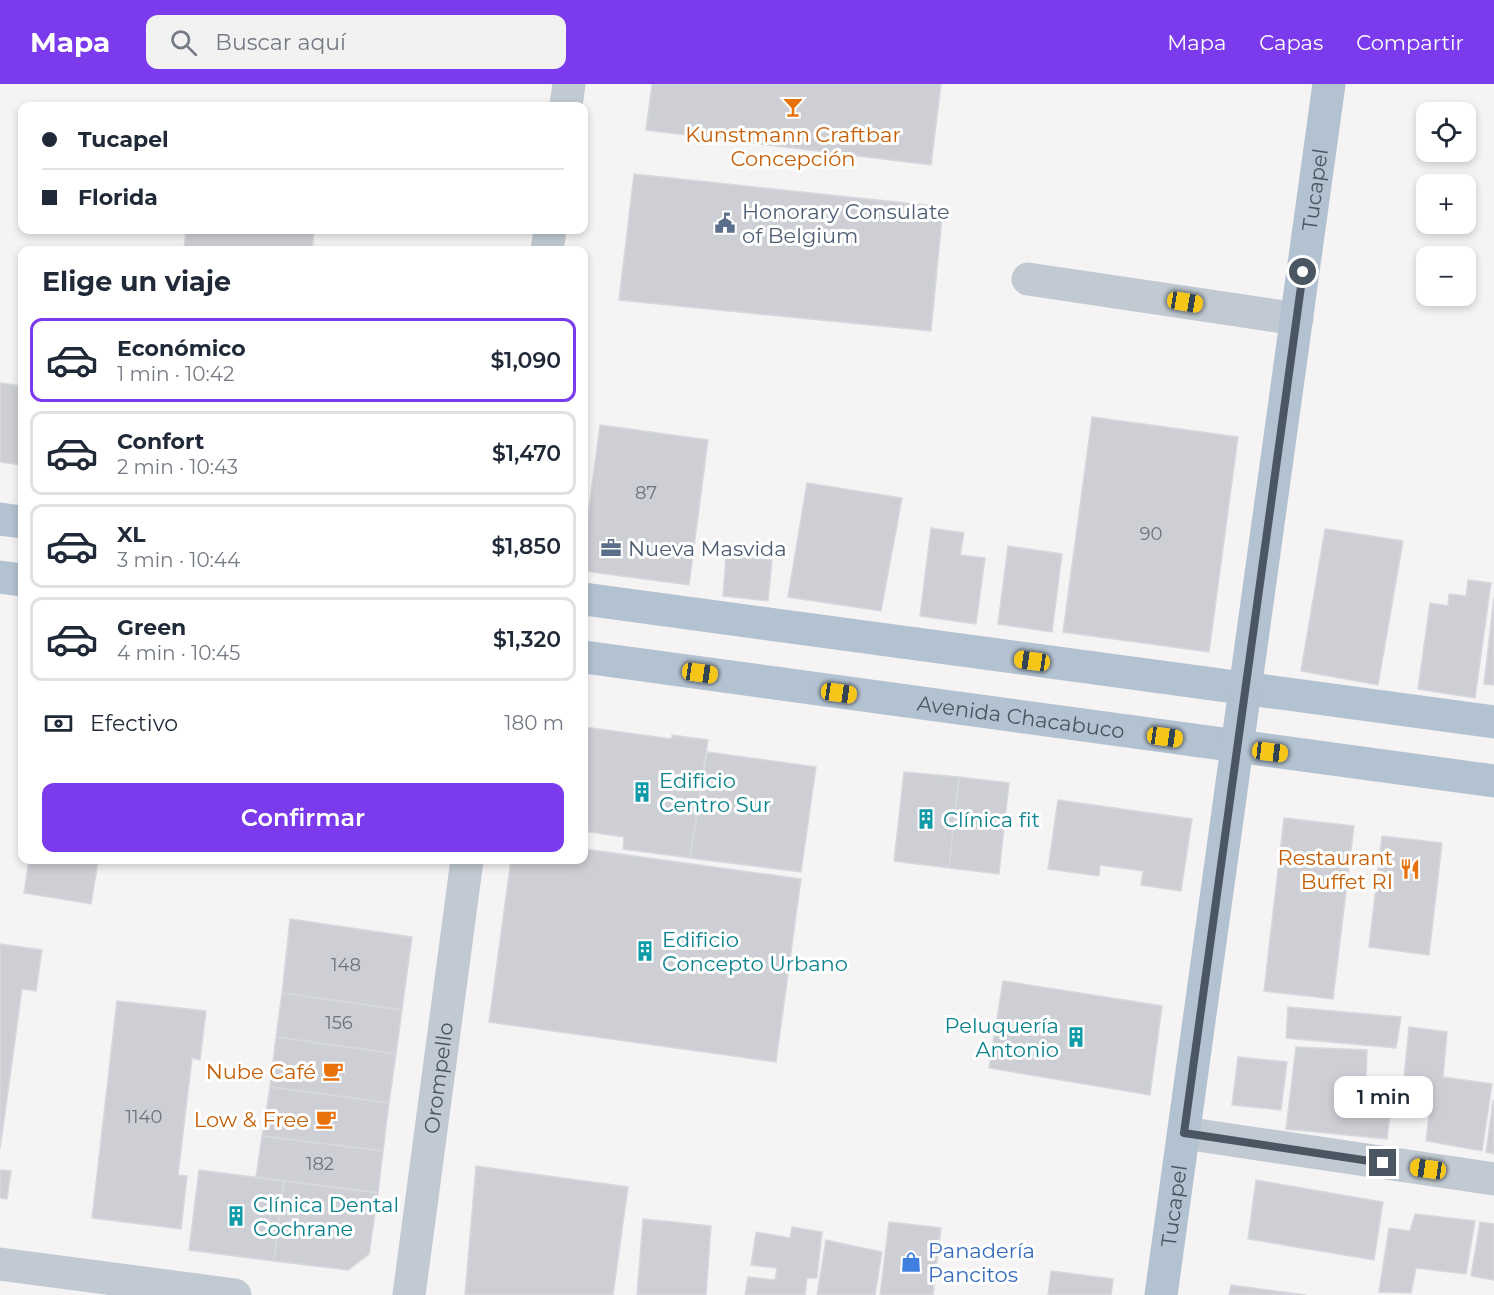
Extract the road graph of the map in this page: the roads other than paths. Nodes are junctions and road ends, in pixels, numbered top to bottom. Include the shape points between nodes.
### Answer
1 (568, 84) edge
2 (1329, 84) edge
3 (566, 102) edge
4 (1028, 279) dead end
5 (1297, 320) junction
6 (0, 519) edge
7 (18, 521) edge
8 (0, 577) edge
9 (18, 579) edge
10 (588, 600) edge
11 (588, 658) edge
12 (1246, 690) junction
13 (1494, 722) edge
14 (1238, 747) junction
15 (1494, 781) edge
16 (466, 864) edge
17 (1184, 1133) junction
18 (1494, 1179) edge
19 (0, 1264) edge
20 (235, 1295) edge
21 (409, 1295) edge
22 (1161, 1295) edge

1 - 3 street
2 - 5 main road, Tucapel
4 - 5 street
5 - 12 main road, Tucapel
6 - 7 main road
8 - 9 main road
10 - 12 main road
11 - 14 main road, Avenida Chacabuco
12 - 13 main road
12 - 14 main road, Tucapel
14 - 15 main road, Avenida Chacabuco
14 - 17 main road, Tucapel
16 - 21 street, Orompello
17 - 18 street
17 - 22 main road, Tucapel
19 - 20 street

